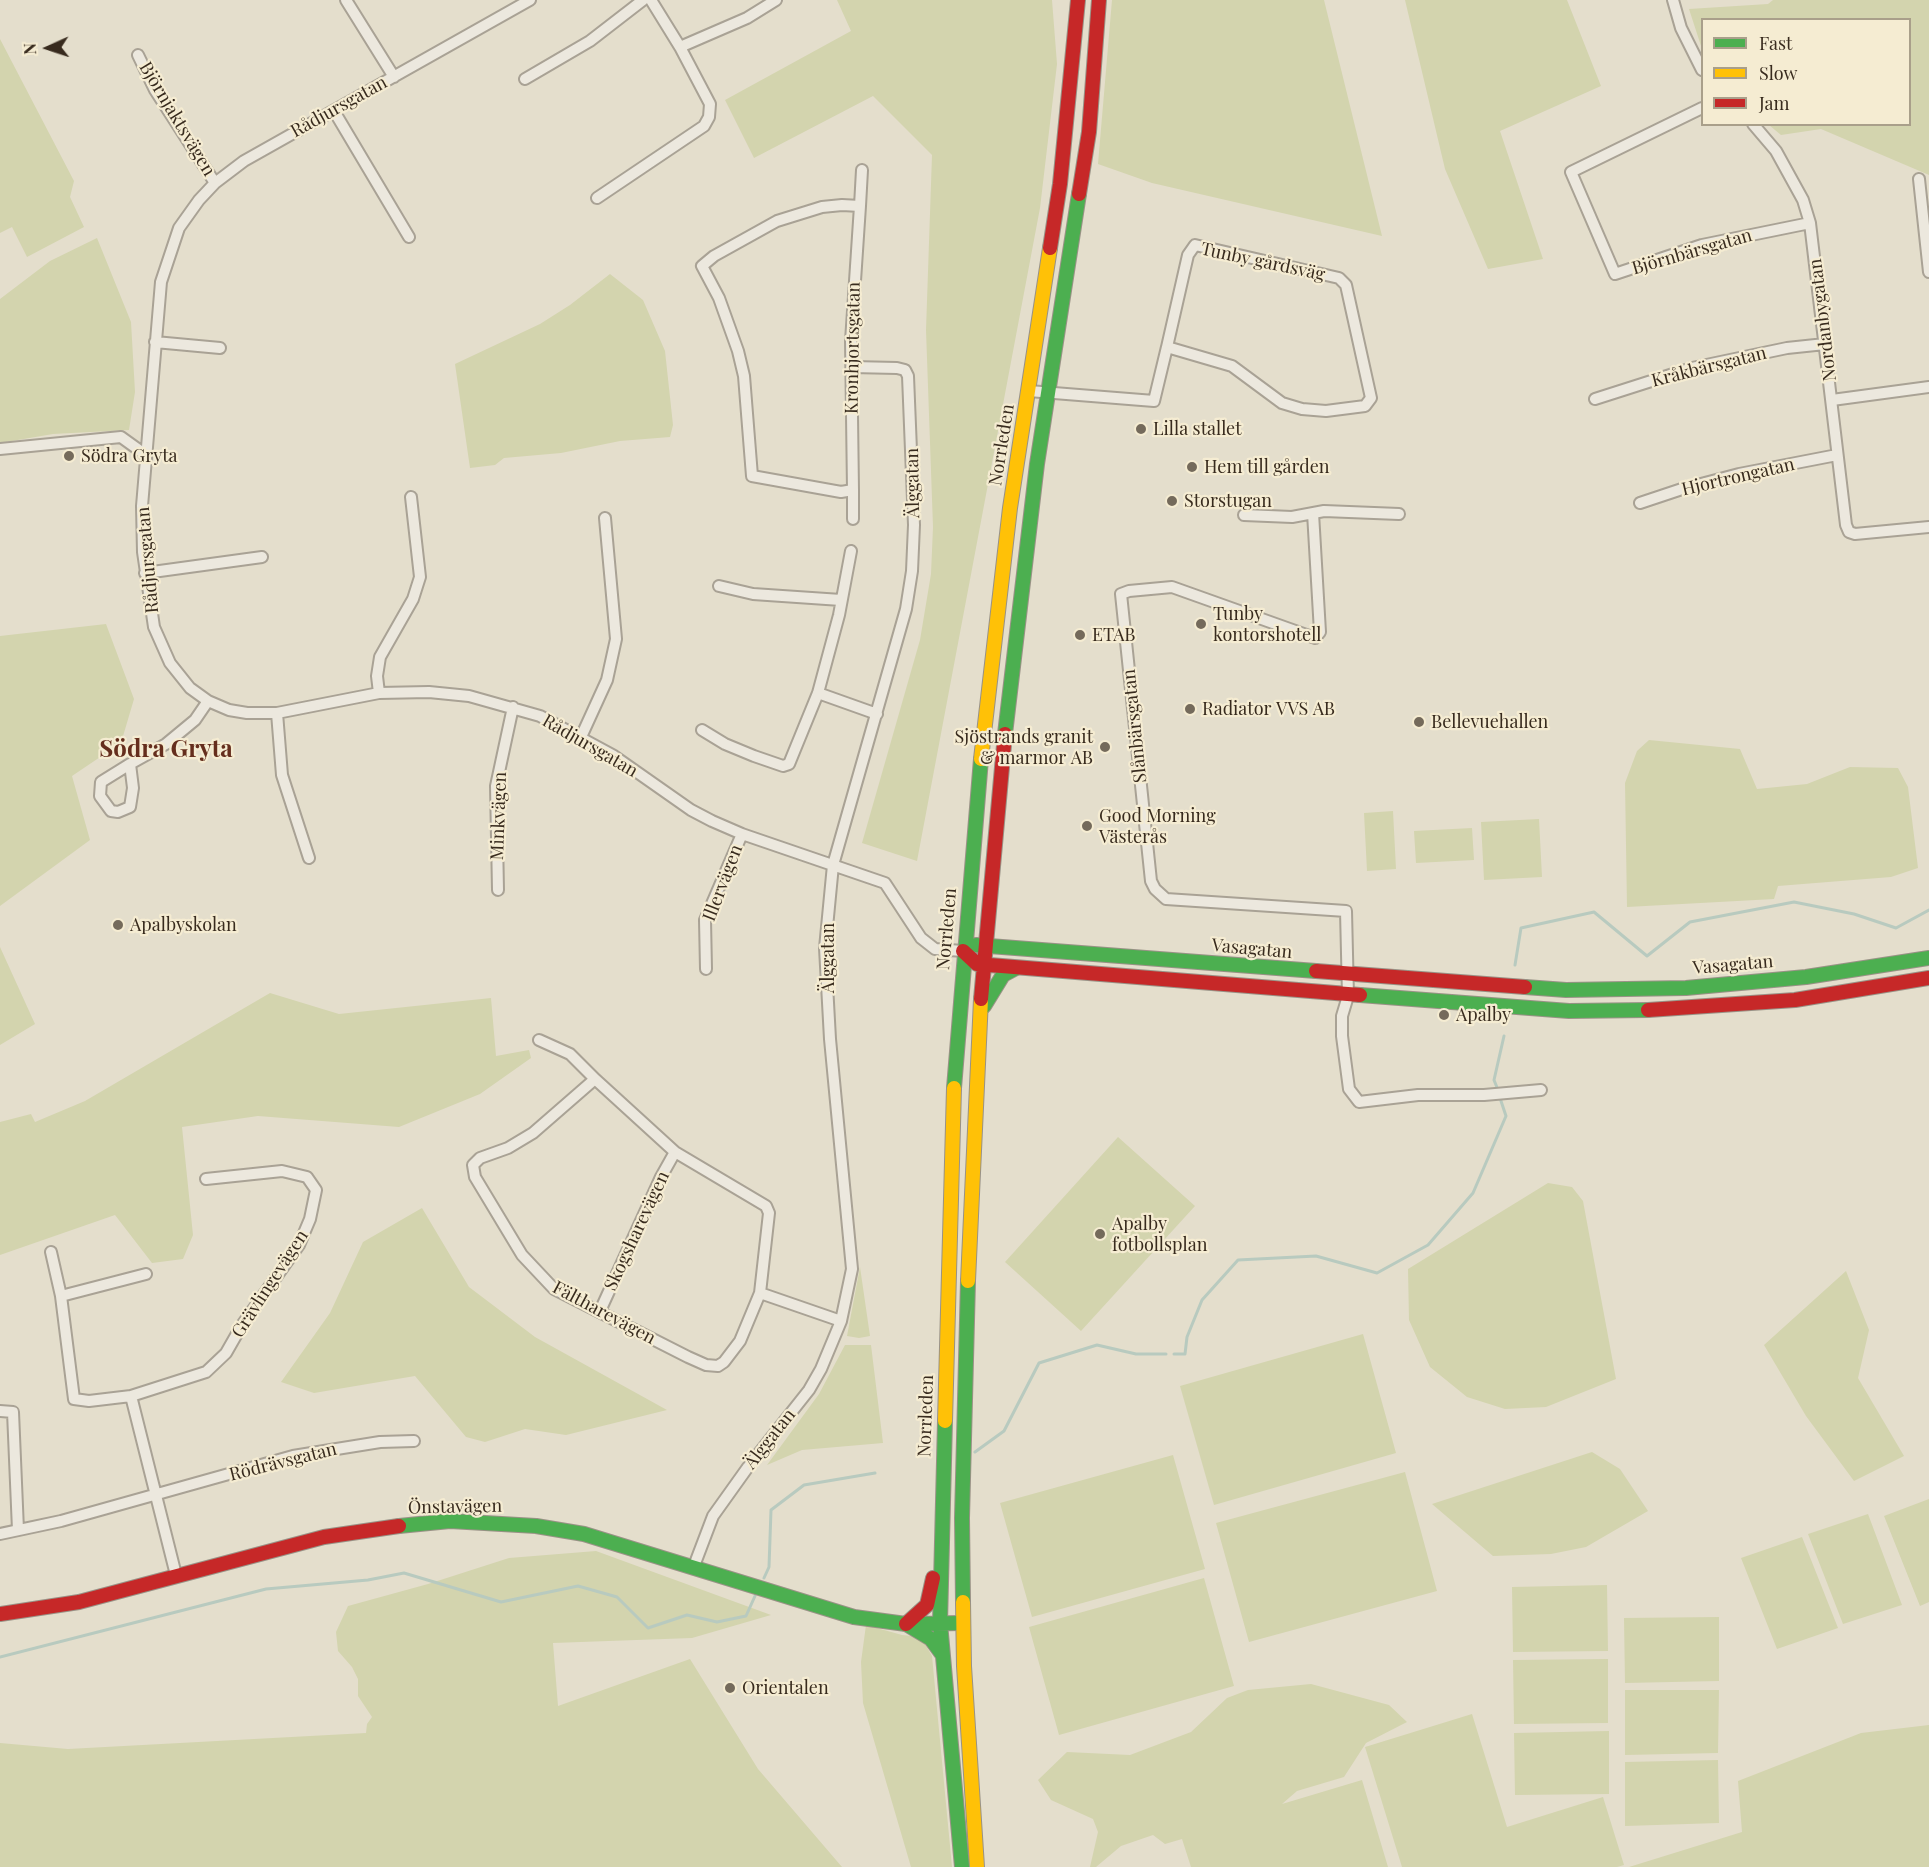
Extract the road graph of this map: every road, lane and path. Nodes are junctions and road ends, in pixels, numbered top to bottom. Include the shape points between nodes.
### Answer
1 (346, 0) edge
2 (530, 0) edge
3 (643, 0) edge
4 (651, 0) edge
5 (776, 0) edge
6 (1078, 0) edge
7 (1099, 0) edge
8 (1673, 0) edge
9 (680, 47) junction
10 (138, 55) dead end
11 (1701, 68) edge
12 (394, 77) junction
13 (525, 79) dead end
14 (1701, 108) edge
15 (334, 111) junction
16 (1755, 126) edge
17 (862, 170) dead end
18 (1919, 180) dead end
19 (215, 183) junction
20 (597, 198) dead end
21 (860, 206) junction
22 (1810, 223) junction
23 (409, 237) dead end
24 (1929, 272) edge
25 (155, 342) junction
26 (1825, 344) junction
27 (1167, 347) junction
28 (220, 348) dead end
29 (852, 367) junction
30 (1929, 387) edge
31 (1029, 391) junction
32 (1049, 392) junction
33 (1595, 399) dead end
34 (1832, 400) junction
35 (0, 449) edge
36 (146, 455) junction
37 (1837, 455) junction
38 (853, 490) junction
39 (411, 497) dead end
40 (1640, 503) dead end
41 (1314, 513) junction
42 (1399, 513) dead end
43 (1244, 515) dead end
44 (605, 518) dead end
45 (854, 519) dead end
46 (1929, 527) edge
47 (851, 551) dead end
48 (262, 557) dead end
49 (145, 573) junction
50 (719, 586) dead end
51 (841, 600) junction
52 (379, 693) junction
53 (818, 693) junction
54 (208, 701) junction
55 (513, 707) junction
56 (277, 713) junction
57 (877, 714) junction
58 (702, 730) dead end
59 (581, 737) junction
60 (130, 764) junction
61 (742, 834) junction
62 (309, 858) dead end
63 (833, 865) junction
64 (498, 890) dead end
65 (988, 923) junction
66 (986, 944) junction
67 (1020, 947) junction
68 (963, 951) junction
69 (1929, 958) edge
70 (984, 964) junction
71 (1016, 968) junction
72 (706, 969) dead end
73 (1348, 975) junction
74 (1929, 978) edge
75 (1348, 996) junction
76 (980, 1014) junction
77 (539, 1040) dead end
78 (595, 1079) junction
79 (1541, 1090) dead end
80 (675, 1152) junction
81 (206, 1179) dead end
82 (51, 1252) dead end
83 (146, 1275) dead end
84 (760, 1293) junction
85 (62, 1296) junction
86 (600, 1311) junction
87 (841, 1321) junction
88 (131, 1396) junction
89 (0, 1411) edge
90 (414, 1441) dead end
91 (155, 1496) junction
92 (18, 1530) junction
93 (0, 1534) edge
94 (940, 1553) junction
95 (694, 1566) junction
96 (176, 1575) junction
97 (0, 1614) edge
98 (940, 1623) junction
99 (962, 1623) junction
100 (906, 1624) junction
101 (942, 1654) junction
102 (962, 1867) edge
103 (977, 1867) edge

1 - 12 street
2 - 12 street, Rådjursgatan
3 - 13 street via 590,41
4 - 9 street
5 - 9 street via 747,18
6 - 31 main road, Norrleden via 1060,184
7 - 32 main road, Norrleden via 1089,132
8 - 11 street via 1681,28
9 - 20 street via 710,104 709,117 704,126
10 - 19 street, Björnjaktsvägen via 155,90
12 - 15 street, Rådjursgatan
14 - 22 street, Björnbärsgatan via 1571,172 1615,274 1702,245
15 - 19 street, Rådjursgatan via 244,161
15 - 23 street
16 - 22 street, Nordanbygatan via 1776,152 1803,200
17 - 21 street, Kronhjortsgatan
18 - 24 street
19 - 25 street, Rådjursgatan via 189,213 168,254
21 - 29 street, Kronhjortsgatan
21 - 38 street via 822,207 789,217 753,233 702,266 719,297 744,376 752,476 841,492
22 - 26 street, Nordanbygatan
25 - 28 street
25 - 36 street, Rådjursgatan
26 - 33 street, Kråkbärsgatan via 1692,368
26 - 34 street, Nordanbygatan
27 - 27 street, Tunby gårdsväg via 1232,366 1282,403 1302,409 1326,411 1365,406 1371,398 1346,285 1339,278 1195,245 1188,255
27 - 32 street, Tunby gårdsväg via 1154,401
29 - 38 street, Kronhjortsgatan
29 - 57 street, Älggatan via 897,368 905,370 908,376 913,454 912,571 901,630
30 - 34 street
31 - 32 street, Tunby gårdsväg
31 - 68 main road, Norrleden via 993,645
32 - 65 main road, Norrleden via 1008,695
34 - 37 street, Nordanbygatan
35 - 36 street via 122,437
36 - 49 street, Rådjursgatan via 142,530
37 - 40 street, Hjortrongatan via 1739,474
37 - 46 street, Nordanbygatan via 1849,532
38 - 45 street, Kronhjortsgatan
39 - 52 street via 420,577 413,599 380,657
41 - 42 street
41 - 43 street via 1292,517
41 - 73 street, Slånbärsgatan via 1320,632 1315,638 1172,587 1121,594 1151,881 1155,889 1167,899 1346,911
44 - 59 street via 616,639 607,680
47 - 51 street
48 - 49 street
49 - 54 street, Rådjursgatan via 154,627 170,663 190,688
50 - 51 street via 753,594
51 - 53 street
52 - 55 street, Rådjursgatan via 469,696
52 - 56 street, Rådjursgatan
53 - 57 street
53 - 58 street via 789,764 783,766 725,744
54 - 56 street, Rådjursgatan via 238,712
54 - 60 street via 195,720 166,744
55 - 59 street, Rådjursgatan
55 - 64 street, Minkvägen via 496,786
56 - 62 street via 282,775
57 - 63 street, Älggatan
59 - 61 street, Rådjursgatan via 691,810
60 - 60 street via 101,782 100,796 111,811 118,813 130,807 134,788
61 - 63 street, Rådjursgatan
61 - 72 street, Illervägen via 705,920
63 - 68 street, Rådjursgatan via 885,883 921,938 935,949
63 - 87 street, Älggatan via 825,948 852,1269
65 - 66 main road, Norrleden
65 - 67 main road
66 - 67 main road, Vasagatan
66 - 68 main road, Vasagatan
66 - 70 main road, Norrleden
67 - 73 main road, Vasagatan
68 - 70 main road via 977,964
68 - 94 main road, Norrleden via 950,1177
69 - 73 main road, Vasagatan via 1806,977 1645,989 1566,990
70 - 71 main road
70 - 76 main road, Norrleden
71 - 75 main road
71 - 76 main road via 995,985
73 - 75 street, Slånbärsgatan
74 - 75 main road via 1795,1000 1680,1009 1569,1011
75 - 79 street via 1342,1036 1349,1089 1359,1101
76 - 99 main road, Norrleden via 970,1199
77 - 78 street, Fältharevägen via 570,1054
78 - 80 street, Fältharevägen
78 - 86 street, Fältharevägen via 533,1133 480,1158 473,1166 475,1177 522,1255 542,1278 554,1289
80 - 84 street, Fältharevägen via 766,1206 769,1226
80 - 86 street, Skogsharevägen
81 - 88 street, Grävlingevägen via 282,1172 307,1177 316,1190 310,1219 299,1245 218,1363 206,1372
82 - 85 street, Grävlingevägen
83 - 85 street
84 - 86 street, Fältharevägen via 740,1341 718,1366 706,1365
84 - 87 street
85 - 88 street, Grävlingevägen via 74,1399 100,1401
87 - 95 street, Älggatan via 809,1390 713,1516
88 - 91 street
89 - 92 street via 13,1412
90 - 91 street, Rödrävsgatan via 380,1442 293,1456
91 - 92 street, Rödrävsgatan
91 - 96 street
92 - 93 street, Rödrävsgatan
94 - 98 main road, Norrleden
94 - 100 main road via 927,1605
95 - 96 main road, Önstavägen via 584,1534 536,1526 450,1521 324,1538
95 - 100 main road, Önstavägen via 854,1617
96 - 97 main road, Önstavägen via 79,1602
98 - 99 main road
98 - 100 main road
98 - 101 main road, Norrleden
99 - 103 main road, Norrleden
100 - 101 main road via 931,1639
101 - 102 main road, Norrleden

